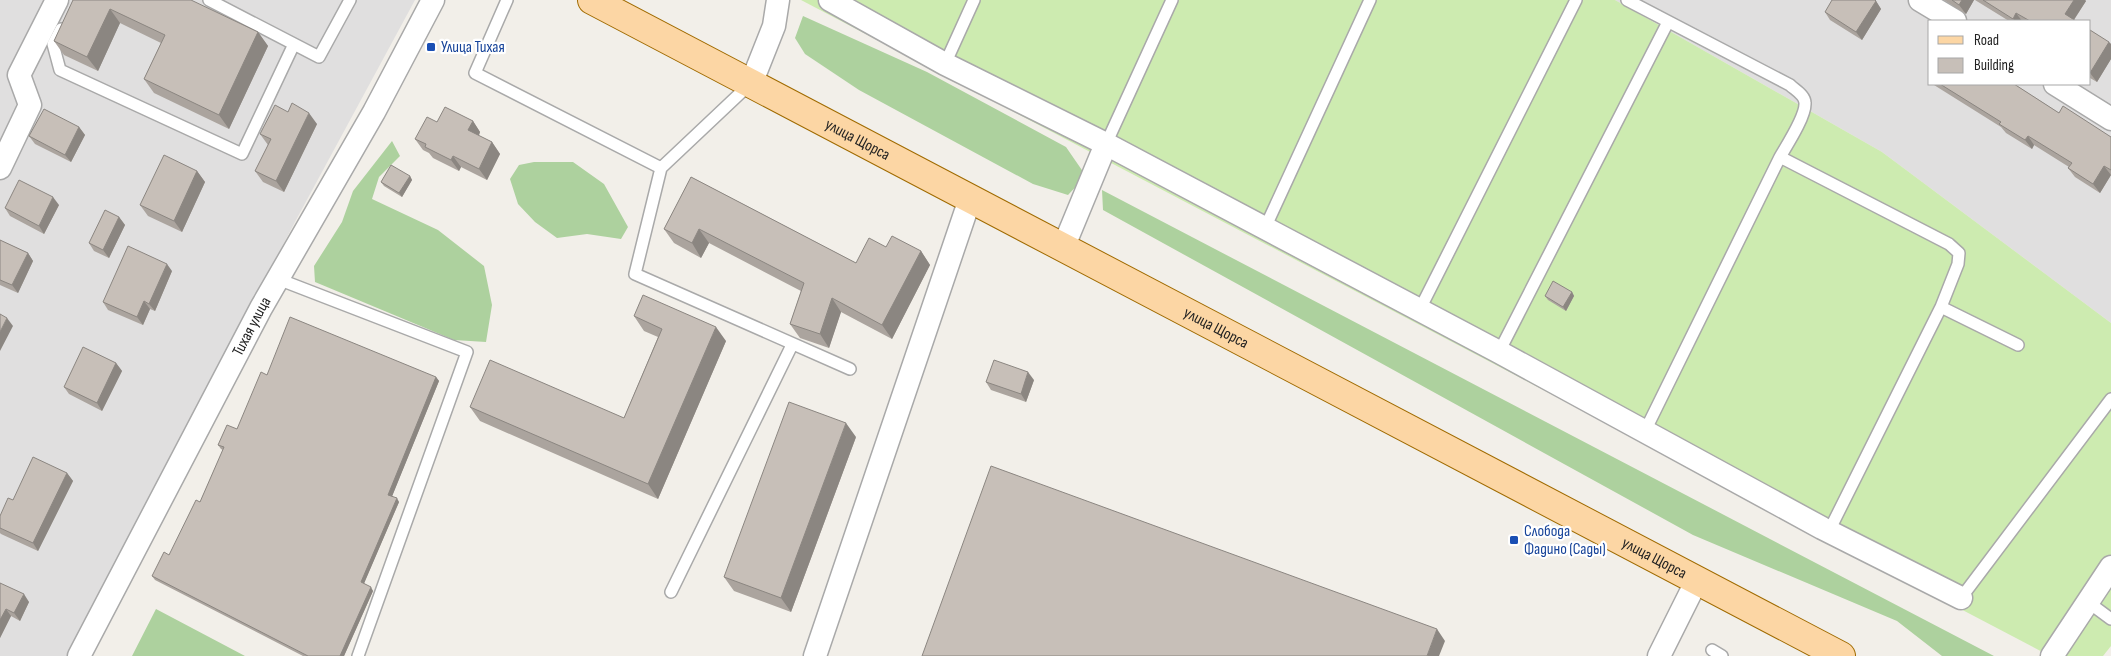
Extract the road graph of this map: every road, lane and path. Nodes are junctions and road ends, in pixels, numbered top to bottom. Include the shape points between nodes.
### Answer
1 (208, 0) edge
2 (350, 0) edge
3 (433, 0) edge
4 (507, 0) edge
5 (592, 0) edge
6 (778, 0) edge
7 (830, 0) edge
8 (974, 0) edge
9 (1172, 0) edge
10 (1370, 0) edge
11 (1576, 0) edge
12 (1627, 0) edge
13 (1920, 0) edge
14 (62, 9) edge
15 (1952, 20) edge
16 (1668, 22) junction
17 (294, 44) junction
18 (946, 64) junction
19 (751, 84) junction
20 (2057, 85) edge
21 (2111, 119) edge
22 (1106, 144) junction
23 (1780, 157) junction
24 (0, 168) edge
25 (660, 168) junction
26 (970, 199) junction
27 (1265, 228) junction
28 (1064, 248) junction
29 (278, 279) junction
30 (1941, 307) junction
31 (1419, 311) junction
32 (2018, 344) dead end
33 (792, 345) junction
34 (1499, 352) junction
35 (850, 369) dead end
36 (2111, 399) edge
37 (1645, 431) junction
38 (1829, 531) junction
39 (2111, 566) edge
40 (1696, 580) junction
41 (671, 592) dead end
42 (1962, 598) joint
43 (2088, 602) junction
44 (2111, 619) edge
45 (80, 656) edge
46 (358, 656) edge
47 (815, 656) edge
48 (1659, 656) edge
49 (1841, 656) edge
50 (2052, 656) edge

1 - 17 lane
2 - 17 lane via 319,57
3 - 29 street, Тихая улица via 374,112
4 - 25 lane via 475,73
5 - 19 main road, улица Щорса
6 - 19 street via 774,26
7 - 18 street
8 - 18 lane
9 - 22 lane
10 - 27 lane
11 - 31 lane
12 - 16 lane
13 - 15 street
14 - 17 lane via 54,44 60,70 242,154
14 - 24 street via 19,75 30,104
16 - 23 lane via 1790,85 1803,96 1802,116
16 - 34 lane
18 - 22 street
19 - 25 lane
19 - 26 main road, улица Щорса
20 - 21 street
22 - 27 street
22 - 28 street
23 - 30 lane via 1949,244 1959,253 1958,264
23 - 37 lane
25 - 33 lane via 634,274
26 - 28 main road, улица Щорса
26 - 47 street
27 - 31 street
28 - 40 main road, улица Щорса
29 - 45 street, Тихая улица
29 - 46 lane via 467,352
30 - 32 lane
30 - 38 lane
31 - 34 street
33 - 35 lane
33 - 41 lane
34 - 37 street
36 - 42 lane
37 - 38 street
38 - 42 street
39 - 43 street
40 - 48 street
40 - 49 main road, улица Щорса
43 - 44 lane
43 - 50 street

